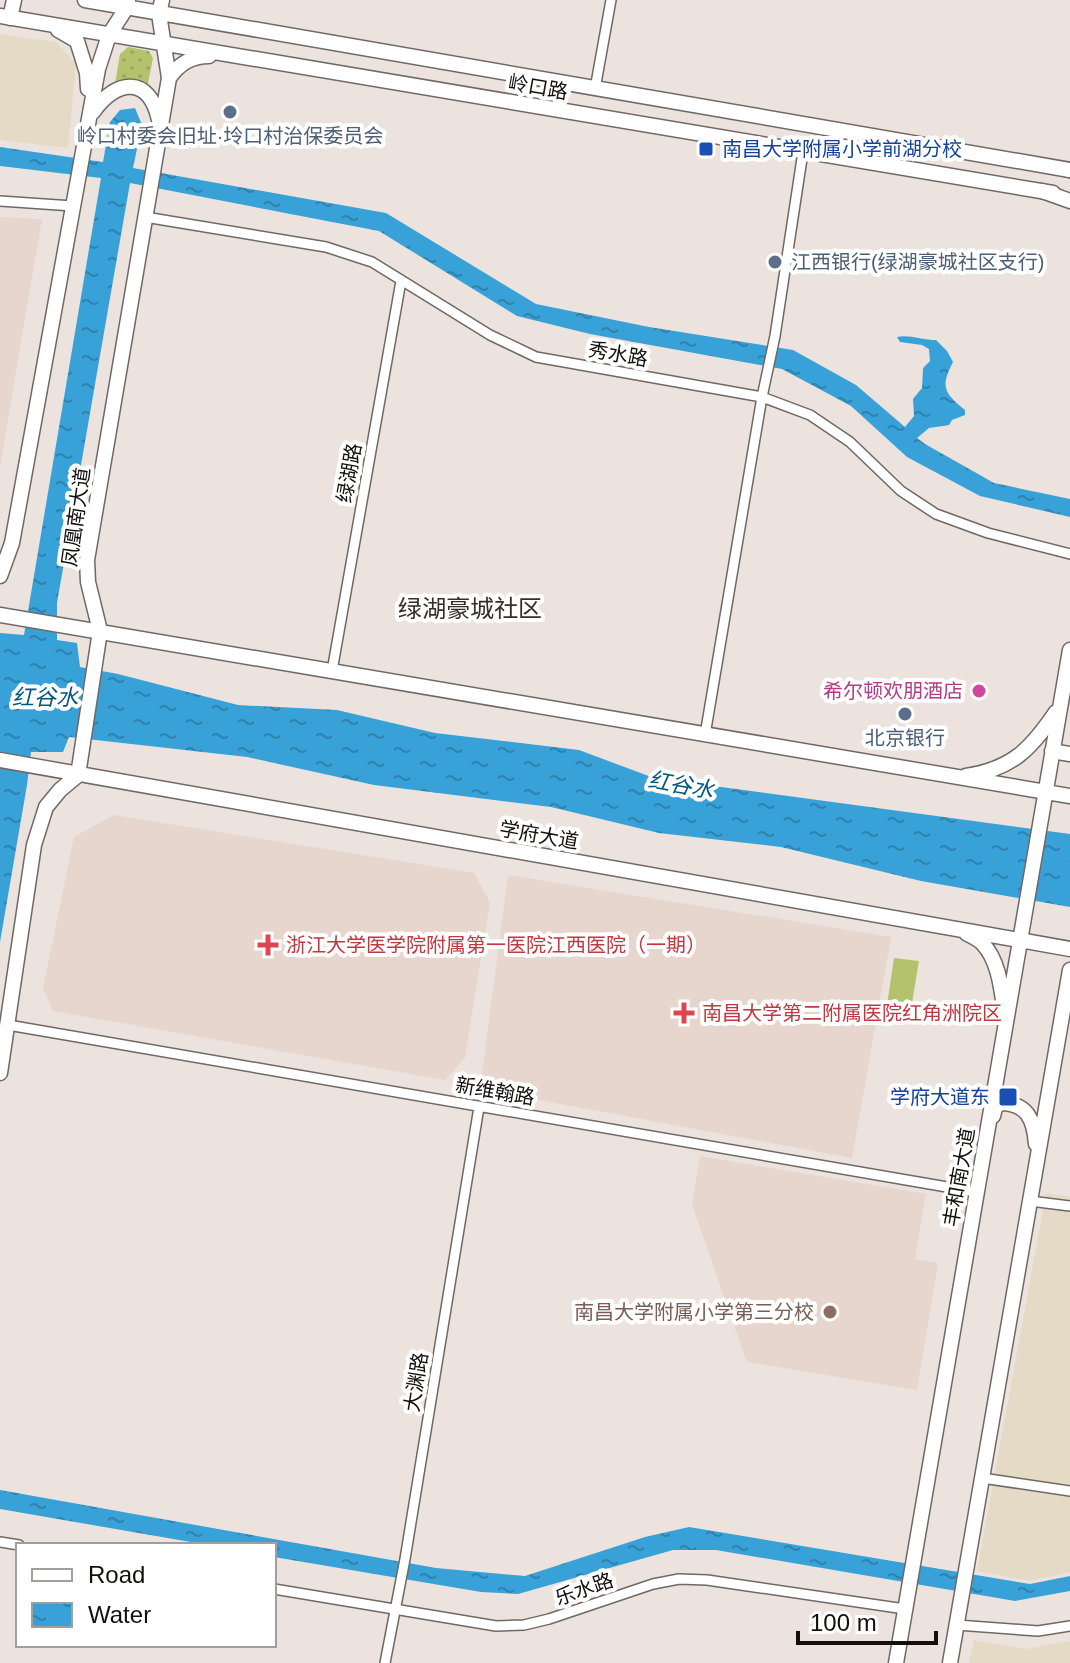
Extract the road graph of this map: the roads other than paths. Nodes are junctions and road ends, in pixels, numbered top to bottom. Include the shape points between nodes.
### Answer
1 (14, 0) edge
2 (85, 0) edge
3 (611, 0) edge
4 (128, 4) edge
5 (161, 7) edge
6 (5, 17) edge
7 (49, 25) junction
8 (244, 28) junction
9 (109, 35) junction
10 (164, 44) junction
11 (236, 56) junction
12 (169, 78) junction
13 (595, 89) junction
14 (89, 117) junction
15 (161, 128) junction
16 (803, 152) junction
17 (1070, 170) edge
18 (1070, 198) edge
19 (0, 201) edge
20 (73, 206) junction
21 (145, 217) junction
22 (401, 281) junction
23 (762, 397) junction
24 (1070, 554) edge
25 (0, 576) edge
26 (7, 616) edge
27 (100, 631) junction
28 (1070, 650) edge
29 (332, 671) junction
30 (1061, 705) junction
31 (705, 735) junction
32 (1052, 751) junction
33 (1070, 754) edge
34 (0, 760) edge
35 (78, 775) junction
36 (958, 778) junction
37 (1045, 793) junction
38 (1070, 796) edge
39 (959, 928) junction
40 (1020, 939) junction
41 (1070, 949) edge
42 (1070, 970) edge
43 (1070, 995) edge
44 (1006, 1019) junction
45 (1061, 1020) junction
46 (8, 1025) junction
47 (0, 1073) edge
48 (479, 1107) junction
49 (983, 1151) junction
50 (1037, 1160) junction
51 (976, 1192) junction
52 (1030, 1201) junction
53 (1070, 1206) edge
54 (982, 1478) junction
55 (1070, 1491) edge
56 (276, 1589) edge
57 (905, 1609) junction
58 (395, 1610) junction
59 (957, 1625) junction
60 (1070, 1626) edge
61 (385, 1663) edge
62 (896, 1663) edge
63 (950, 1663) edge

1 - 6 main road
2 - 4 main road, 岭口路
3 - 13 street
4 - 5 main road, 岭口路
4 - 9 main road
5 - 8 main road, 岭口路
5 - 10 main road
6 - 7 main road, 岭口路
7 - 9 main road, 岭口路
7 - 14 main road via 77,41 87,73
8 - 11 main road
8 - 13 main road, 岭口路
9 - 10 main road, 岭口路
9 - 14 main road
10 - 11 main road, 岭口路
10 - 12 main road
11 - 12 main road via 185,61
11 - 16 main road, 岭口路
12 - 15 main road
13 - 17 main road, 岭口路
14 - 15 main road via 113,91 135,88 155,103
14 - 20 main road
15 - 21 main road, 凤凰南大道
16 - 18 main road, 岭口路
16 - 23 street
19 - 20 street
20 - 25 main road via 12,543
21 - 22 street, 秀水路 via 326,247 372,262
21 - 27 main road, 凤凰南大道 via 87,560
22 - 23 street, 秀水路 via 536,357
22 - 29 street, 绿湖路
23 - 24 street, 秀水路 via 830,428 901,491 936,514
23 - 31 street
26 - 27 main road
27 - 29 main road
27 - 35 main road, 凤凰南大道
28 - 30 main road, 丰和南大道
29 - 31 main road
30 - 32 main road, 丰和南大道
30 - 36 main road via 1021,754 999,769
31 - 36 main road
32 - 33 main road
32 - 37 main road, 丰和南大道
34 - 35 main road, 学府大道
35 - 39 main road, 学府大道
35 - 46 main road via 46,807 34,845
36 - 37 main road
37 - 38 main road
37 - 40 main road, 丰和南大道
39 - 40 main road, 学府大道
39 - 44 main road via 982,943 991,959 1001,981
40 - 41 main road, 学府大道
40 - 44 main road, 丰和南大道
42 - 45 main road
43 - 45 main road
44 - 49 main road, 丰和南大道
45 - 50 main road
46 - 47 main road
46 - 48 street, 新维翰路
48 - 51 street, 新维翰路
48 - 58 street, 大渊路
49 - 50 main road via 995,1108 1011,1103 1029,1116
49 - 51 main road, 丰和南大道
50 - 52 main road
51 - 57 main road, 丰和南大道
52 - 53 street
52 - 54 main road
54 - 55 street
54 - 59 main road
56 - 58 street, 乐水路
57 - 58 street, 乐水路 via 679,1579 524,1625 496,1626
57 - 62 main road, 丰和南大道
58 - 61 street, 大渊路
59 - 60 street via 1038,1631
59 - 63 main road

